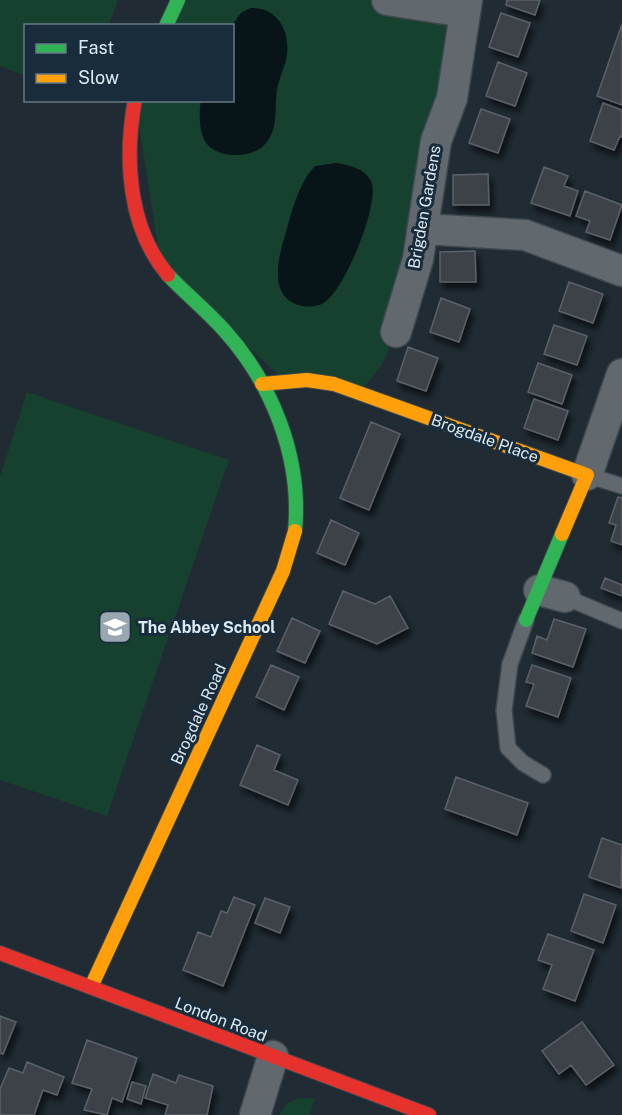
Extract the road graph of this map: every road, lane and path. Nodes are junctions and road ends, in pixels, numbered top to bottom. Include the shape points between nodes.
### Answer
1 (178, 0) edge
2 (387, 0) edge
3 (465, 6) edge
4 (167, 24) edge
5 (135, 102) edge
6 (423, 229) junction
7 (622, 271) edge
8 (396, 332) dead end
9 (622, 374) edge
10 (262, 384) junction
11 (587, 476) junction
12 (622, 486) edge
13 (552, 594) junction
14 (526, 620) joint
15 (622, 621) edge
16 (543, 775) dead end
17 (0, 953) edge
18 (91, 987) junction
19 (273, 1056) junction
20 (255, 1115) edge
21 (429, 1115) edge

1 - 4 street
2 - 3 street
3 - 6 street, Brigden Gardens via 452,98 432,159
5 - 10 street, Brogdale Road via 129,132 132,185 152,251 175,283 227,333
6 - 7 street via 525,235
6 - 8 street, Brigden Gardens via 405,310
9 - 11 street
10 - 11 street, Brogdale Place via 307,380 333,384
10 - 18 street, Brogdale Road via 285,436 296,515 291,546
11 - 12 lane
11 - 13 street
13 - 14 street
13 - 15 lane
14 - 16 lane via 510,664 504,710 508,748
17 - 18 street, London Road
18 - 19 street, London Road
19 - 20 street
19 - 21 street, London Road

